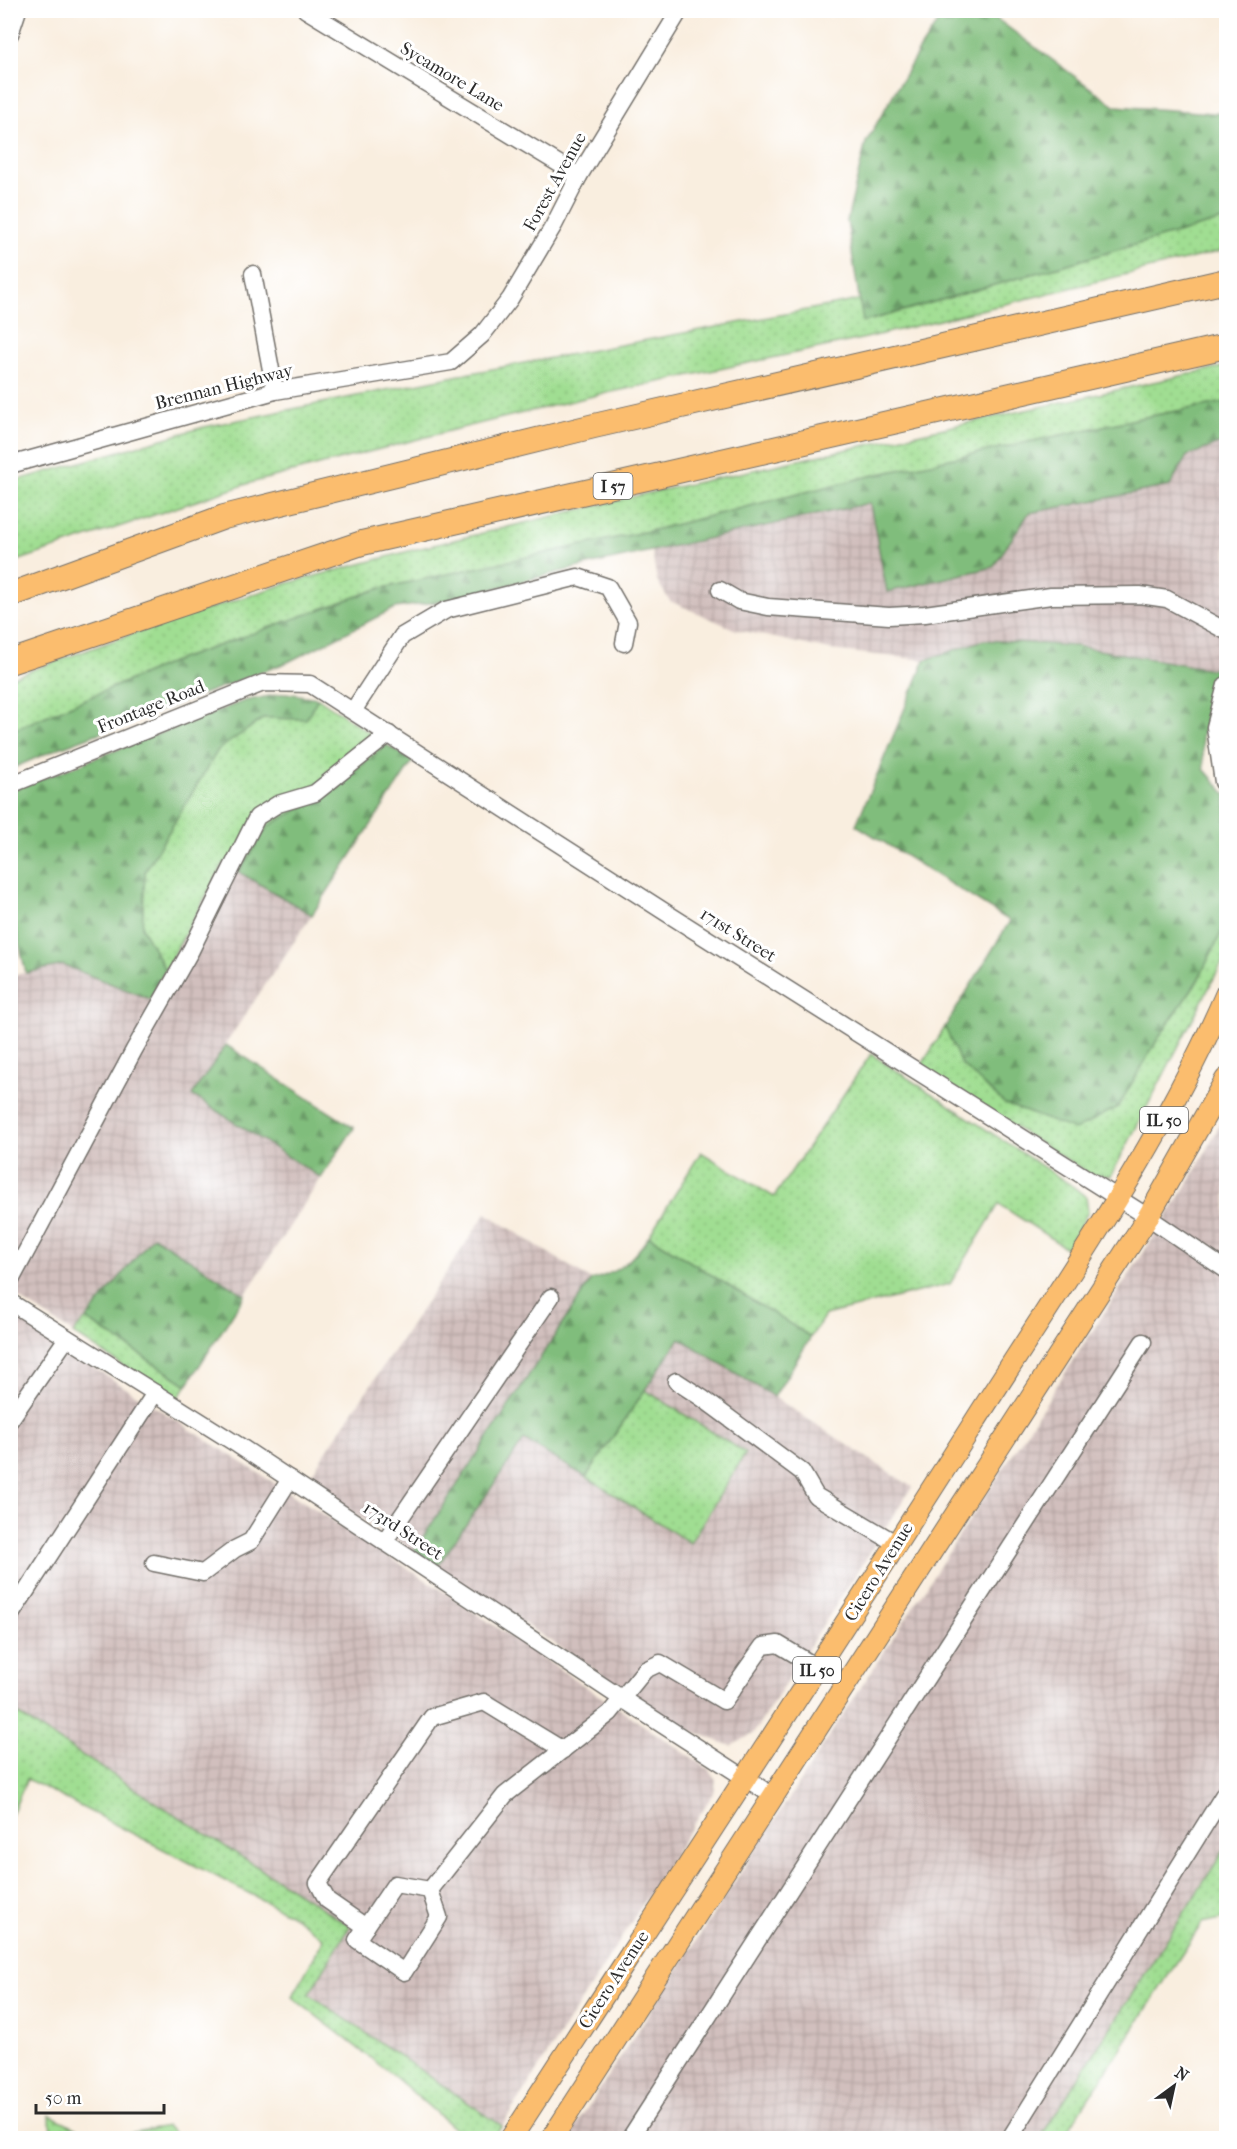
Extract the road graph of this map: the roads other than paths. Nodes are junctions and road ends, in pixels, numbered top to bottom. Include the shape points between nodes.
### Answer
1 (18, 10) edge
2 (306, 10) edge
3 (680, 10) edge
4 (10, 34) edge
5 (579, 176) junction
6 (253, 274) dead end
7 (1227, 281) edge
8 (1227, 346) edge
9 (451, 362) joint
10 (275, 391) junction
11 (10, 465) edge
12 (720, 590) dead end
13 (10, 595) edge
14 (1227, 631) edge
15 (624, 643) dead end
16 (10, 662) edge
17 (310, 684) joint
18 (1227, 685) edge
19 (353, 711) junction
20 (389, 734) junction
21 (1227, 783) edge
22 (10, 785) edge
23 (1227, 994) edge
24 (1227, 1079) edge
25 (1117, 1198) junction
26 (1148, 1217) junction
27 (1227, 1270) edge
28 (10, 1282) edge
29 (551, 1297) dead end
30 (10, 1302) edge
31 (67, 1338) junction
32 (1143, 1342) dead end
33 (676, 1381) dead end
34 (155, 1393) junction
35 (10, 1420) edge
36 (290, 1479) junction
37 (384, 1542) junction
38 (897, 1544) junction
39 (154, 1563) dead end
40 (10, 1616) edge
41 (818, 1668) junction
42 (621, 1698) junction
43 (563, 1750) junction
44 (745, 1778) junction
45 (1227, 1791) edge
46 (773, 1796) junction
47 (430, 1890) junction
48 (366, 1927) junction
49 (548, 2081) junction
50 (577, 2100) junction
51 (553, 2138) edge
52 (511, 2139) edge
53 (630, 2139) edge
54 (1010, 2139) edge

1 - 4 street
2 - 5 street, Sycamore Lane
3 - 5 street, Forest Avenue
5 - 9 street, Forest Avenue via 510,299 482,335
6 - 10 street
7 - 13 highway via 594,426 224,518
8 - 16 highway, I 57 via 362,543
9 - 10 street, Brennan Highway
10 - 11 street, Brennan Highway
12 - 14 street via 739,601 768,607 889,616 1050,596 1140,595 1167,599
15 - 19 street via 628,622 608,588 578,577 446,610 402,636
17 - 19 street, 171st Street
17 - 22 street, Frontage Road via 263,683
18 - 21 street via 1215,727 1223,782
19 - 20 street, 171st Street
20 - 25 street, 171st Street
20 - 28 street via 315,793 278,804 257,817 191,950
23 - 25 main road, Cicero Avenue / IL 50 via 1166,1117
24 - 26 main road, Cicero Avenue / IL 50
25 - 26 street, 171st Street
25 - 38 main road, Cicero Avenue / IL 50
26 - 27 street, 171st Street
26 - 46 main road, Cicero Avenue / IL 50
29 - 37 street
30 - 31 street, 173rd Street
31 - 34 street, 173rd Street
31 - 35 street
32 - 53 street
33 - 38 street via 801,1472 816,1497
34 - 36 street, 173rd Street
34 - 40 street
36 - 37 street, 173rd Street
36 - 39 street via 251,1541 203,1573
37 - 42 street, 173rd Street
38 - 41 main road, Cicero Avenue / IL 50
41 - 42 street via 778,1644 764,1646 724,1701 660,1663 645,1670
41 - 44 main road, Cicero Avenue / IL 50
42 - 43 street via 610,1713
42 - 44 street, 173rd Street
43 - 47 street via 505,1796
43 - 48 street via 484,1702 432,1717 318,1883 327,1900
44 - 46 street, 173rd Street
44 - 49 main road, Cicero Avenue / IL 50
45 - 54 street
46 - 50 main road, Cicero Avenue / IL 50
47 - 48 street via 395,1884
47 - 48 street via 439,1917 404,1972 357,1940
49 - 50 main road
49 - 52 main road, Cicero Avenue / IL 50
50 - 51 main road, Cicero Avenue / IL 50

